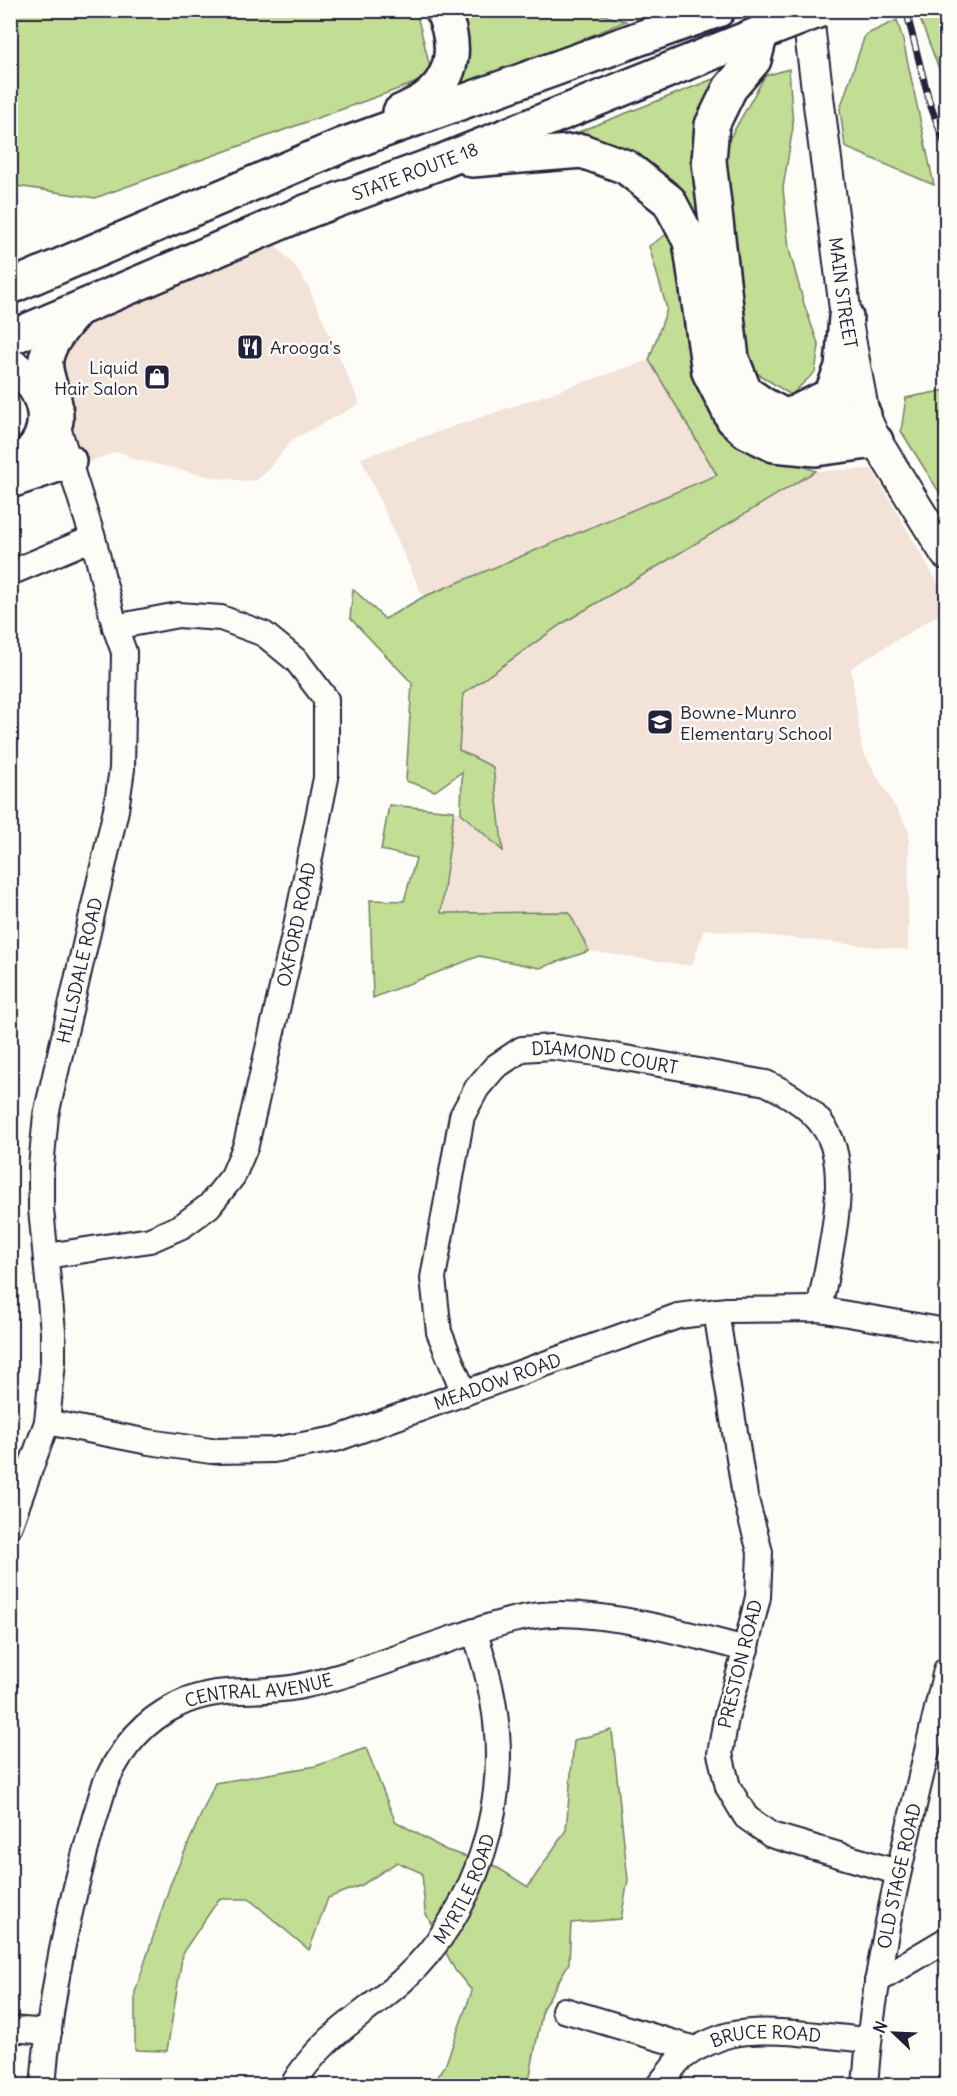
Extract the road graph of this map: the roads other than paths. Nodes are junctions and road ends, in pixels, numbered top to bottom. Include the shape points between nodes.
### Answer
1 (442, 10) edge
2 (718, 10) edge
3 (807, 10) edge
4 (820, 10) edge
5 (766, 31) junction
6 (343, 145) junction
7 (438, 163) junction
8 (10, 287) edge
9 (76, 311) junction
10 (846, 316) junction
11 (10, 338) edge
12 (10, 365) edge
13 (786, 417) junction
14 (50, 418) junction
15 (870, 428) junction
16 (69, 461) junction
17 (10, 468) edge
18 (10, 481) edge
19 (93, 538) junction
20 (946, 554) edge
21 (10, 573) edge
22 (115, 627) junction
23 (47, 1256) junction
24 (819, 1309) junction
25 (716, 1311) junction
26 (946, 1331) edge
27 (464, 1393) junction
28 (47, 1422) junction
29 (11, 1520) edge
30 (474, 1631) junction
31 (746, 1649) junction
32 (946, 1670) edge
33 (942, 1712) edge
34 (897, 1872) junction
35 (946, 1940) edge
36 (877, 1981) junction
37 (564, 2010) dead end
38 (10, 2029) edge
39 (49, 2032) junction
40 (868, 2040) junction
41 (695, 2049) junction
42 (44, 2085) edge
43 (292, 2085) edge
44 (658, 2085) edge
45 (865, 2085) edge

1 - 6 highway via 452,46 449,67 440,84 425,99
2 - 6 highway
3 - 10 main road, MAIN STREET
4 - 5 highway, STATE ROUTE 18, bridge
5 - 7 highway, STATE ROUTE 18
5 - 13 highway via 754,60 730,88 711,125 709,161 732,358 745,392
6 - 8 highway
7 - 9 highway, STATE ROUTE 18 via 308,211
7 - 15 highway via 582,151 626,167 669,201 690,241 709,372 733,419 746,431 774,445 816,449
9 - 11 highway, STATE ROUTE 18
9 - 14 highway via 52,342 45,362 57,404
10 - 13 highway via 842,367 831,395
10 - 15 main road, MAIN STREET
12 - 14 highway via 23,372 37,388
13 - 15 highway
14 - 16 street, HILLSDALE ROAD
14 - 17 highway via 30,453
15 - 20 main road, MAIN STREET
16 - 18 highway
16 - 19 street, HILLSDALE ROAD
19 - 21 street
19 - 22 street, HILLSDALE ROAD
22 - 23 street, HILLSDALE ROAD via 124,652 122,769 46,1115 40,1209
22 - 23 street, OXFORD ROAD via 178,615 221,618 264,634 297,661 326,699 326,778 246,1145 233,1176 209,1206 182,1226 150,1240
23 - 28 street, HILLSDALE ROAD via 53,1331
24 - 25 street, MEADOW ROAD
24 - 26 street, MEADOW ROAD
24 - 27 street, DIAMOND COURT via 833,1241 838,1188 834,1148 808,1109 766,1083 603,1054 552,1047 522,1049 495,1066 462,1116 433,1278 439,1332
25 - 27 street, MEADOW ROAD via 678,1316
25 - 31 street, PRESTON ROAD via 746,1496 760,1551 758,1597
27 - 28 street, MEADOW ROAD via 336,1439 273,1450 211,1451
28 - 29 street, HILLSDALE ROAD
30 - 31 street, CENTRAL AVENUE via 518,1617 557,1614 647,1623
30 - 39 street, CENTRAL AVENUE via 296,1687 205,1694 176,1705 139,1732 112,1769 97,1811 75,1885
30 - 43 street, MYRTLE ROAD via 486,1669 497,1738 493,1808 475,1875 452,1920 430,1950 378,2002 322,2045
31 - 34 street, PRESTON ROAD via 720,1754 728,1787 746,1817 771,1835
32 - 33 street, OLD STAGE ROAD
33 - 34 street, OLD STAGE ROAD
34 - 36 street, OLD STAGE ROAD
35 - 36 street
36 - 40 street, OLD STAGE ROAD
37 - 41 street, BRUCE ROAD
38 - 39 street
39 - 42 street, CENTRAL AVENUE
40 - 41 street, BRUCE ROAD via 744,2032 720,2037
40 - 45 street, OLD STAGE ROAD
41 - 44 street via 679,2060

